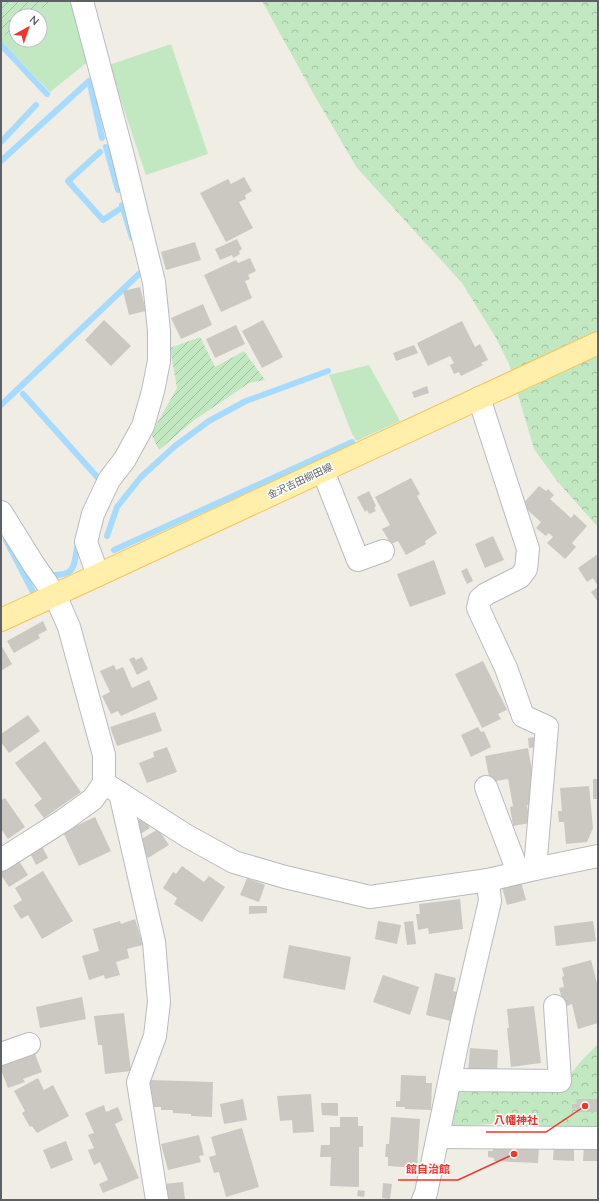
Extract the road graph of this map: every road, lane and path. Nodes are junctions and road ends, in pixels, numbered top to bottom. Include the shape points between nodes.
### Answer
1 (82, 1) edge
2 (598, 343) edge
3 (479, 398) junction
4 (323, 471) junction
5 (1, 512) edge
6 (382, 551) dead end
7 (98, 575) junction
8 (54, 595) junction
9 (1, 620) edge
10 (486, 787) dead end
11 (112, 788) junction
12 (598, 856) edge
13 (1, 860) edge
14 (526, 871) junction
15 (488, 880) junction
16 (555, 1006) dead end
17 (29, 1044) dead end
18 (1, 1054) edge
19 (450, 1080) junction
20 (438, 1136) junction
21 (598, 1138) edge
22 (157, 1200) edge
23 (423, 1200) edge

1 - 7 street via 154,282 159,331 159,361 143,426 125,459 109,480 93,514 86,542
2 - 3 main road, 金沢吉田柳田線
3 - 4 main road, 金沢吉田柳田線
3 - 14 street via 528,549 526,569 520,577 486,594 480,599 478,608 506,668 523,716 548,727
4 - 6 street via 358,560
4 - 7 main road, 金沢吉田柳田線
5 - 8 street
7 - 8 main road, 金沢吉田柳田線
8 - 9 main road, 金沢吉田柳田線
8 - 11 street via 69,627
10 - 14 street
11 - 13 street
11 - 15 street via 187,836 234,862 285,877 370,897
11 - 22 street via 154,942 159,1002 155,1036 138,1082
12 - 14 street
14 - 15 street
15 - 19 street via 490,901
16 - 19 street via 560,1081
17 - 18 street
19 - 20 street
20 - 21 street
20 - 23 street

